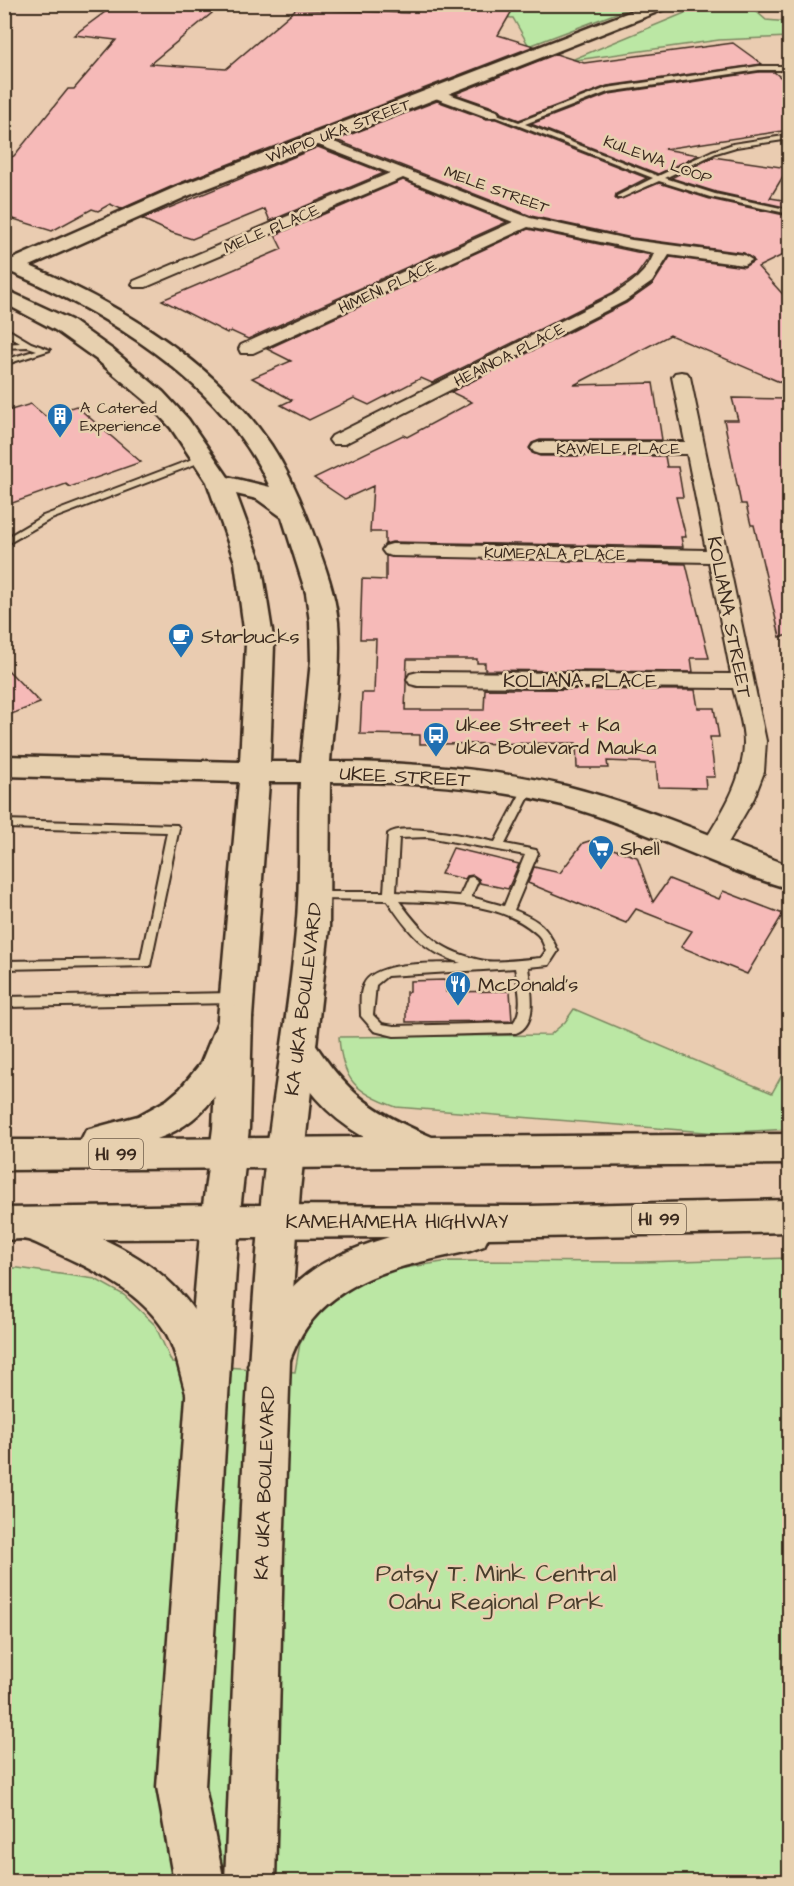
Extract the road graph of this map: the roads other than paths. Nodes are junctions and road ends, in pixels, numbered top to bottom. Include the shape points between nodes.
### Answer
1 (666, 4) edge
2 (789, 68) edge
3 (435, 93) junction
4 (492, 114) joint
5 (520, 124) junction
6 (789, 137) edge
7 (316, 139) junction
8 (403, 173) junction
9 (660, 178) junction
10 (619, 197) dead end
11 (789, 212) edge
12 (526, 222) junction
13 (663, 250) junction
14 (744, 260) dead end
15 (8, 266) edge
16 (140, 284) dead end
17 (4, 295) edge
18 (4, 329) edge
19 (28, 345) junction
20 (4, 346) edge
21 (247, 349) dead end
22 (4, 363) edge
23 (681, 377) dead end
24 (248, 431) junction
25 (338, 441) dead end
26 (540, 448) dead end
27 (695, 448) junction
28 (203, 458) junction
29 (231, 468) junction
30 (292, 513) junction
31 (4, 543) edge
32 (392, 550) dead end
33 (718, 556) junction
34 (418, 679) dead end
35 (743, 681) junction
36 (4, 766) edge
37 (255, 772) junction
38 (315, 772) junction
39 (529, 787) junction
40 (4, 824) edge
41 (490, 848) junction
42 (712, 849) junction
43 (789, 878) edge
44 (472, 881) dead end
45 (316, 895) junction
46 (390, 896) junction
47 (464, 900) junction
48 (507, 912) junction
49 (521, 964) junction
50 (4, 965) edge
51 (493, 966) junction
52 (4, 1002) edge
53 (236, 1008) junction
54 (299, 1047) junction
55 (789, 1149) edge
56 (285, 1152) junction
57 (430, 1152) junction
58 (228, 1153) junction
59 (4, 1155) edge
60 (789, 1216) edge
61 (220, 1221) junction
62 (278, 1221) junction
63 (529, 1222) junction
64 (17, 1224) edge
65 (268, 1366) junction
66 (207, 1397) junction
67 (199, 1881) edge
68 (250, 1881) edge

1 - 3 main road, WAIPIO UKA STREET
2 - 5 lane via 759,68 607,90
3 - 4 street, KULEWA LOOP
3 - 7 main road, WAIPIO UKA STREET
4 - 5 lane, KULEWA LOOP
5 - 9 lane, KULEWA LOOP
6 - 9 lane via 735,144
7 - 8 street, MELE STREET
7 - 15 main road, WAIPIO UKA STREET
8 - 12 street, MELE STREET
8 - 16 street, MELE PLACE
9 - 10 lane
9 - 11 lane, KULEWA LOOP via 711,196
12 - 13 street, MELE STREET
12 - 21 street, HIMENI PLACE
13 - 14 street, MELE STREET
13 - 25 street, HEAINOA PLACE via 648,278 619,298
15 - 24 main road, KA UKA BOULEVARD via 92,302 138,331 188,369
17 - 28 main road via 63,325 127,373 180,424
18 - 19 lane
19 - 20 lane
19 - 22 lane via 46,350
23 - 27 street, KOLIANA STREET
24 - 29 main road via 245,447
24 - 30 main road, KA UKA BOULEVARD via 262,450
26 - 27 street, KAWELE PLACE
27 - 33 street, KOLIANA STREET
28 - 29 main road
28 - 31 lane via 46,518
29 - 30 main road
29 - 37 main road via 260,644
30 - 38 main road, KA UKA BOULEVARD via 324,619
32 - 33 street, KUMEPALA PLACE
33 - 35 street, KOLIANA STREET
34 - 35 street, KOLIANA PLACE
35 - 42 street, KOLIANA STREET via 755,741 752,772 742,798
36 - 37 main road, UKEE STREET
37 - 38 main road, UKEE STREET
37 - 53 main road
38 - 39 main road, UKEE STREET via 441,776
38 - 45 main road, KA UKA BOULEVARD
39 - 41 lane
39 - 42 main road, UKEE STREET via 607,809
40 - 50 lane via 173,828 146,963
41 - 46 lane via 428,833 394,834
41 - 48 lane via 532,853
42 - 43 main road, UKEE STREET
44 - 47 lane
45 - 46 lane
45 - 54 main road, KA UKA BOULEVARD
46 - 47 lane
46 - 51 lane via 423,941 450,957
47 - 48 lane
48 - 49 lane via 544,933 552,951 545,962
49 - 51 lane
49 - 51 lane via 527,1011 525,1020 516,1028 394,1031 378,1028 367,1016 368,987 376,975
52 - 53 lane
53 - 58 main road
53 - 59 main road via 215,1069 204,1086 158,1125 132,1134
54 - 56 main road, KA UKA BOULEVARD
54 - 57 main road via 335,1098 375,1126
55 - 57 main road, HI 99
56 - 57 main road, HI 99
56 - 58 main road, HI 99
56 - 62 main road, KA UKA BOULEVARD
58 - 59 main road, HI 99
58 - 61 main road
60 - 63 main road, KAMEHAMEHA HIGHWAY / HI 99
61 - 62 main road, KAMEHAMEHA HIGHWAY / HI 99
61 - 64 main road, KAMEHAMEHA HIGHWAY / HI 99
61 - 66 main road
62 - 63 main road, KAMEHAMEHA HIGHWAY / HI 99
62 - 65 main road, KA UKA BOULEVARD
63 - 65 main road via 381,1256 340,1273 306,1298 293,1314
64 - 66 main road via 114,1262 151,1288 176,1316 189,1339
65 - 68 main road, KA UKA BOULEVARD
66 - 67 main road via 182,1787

